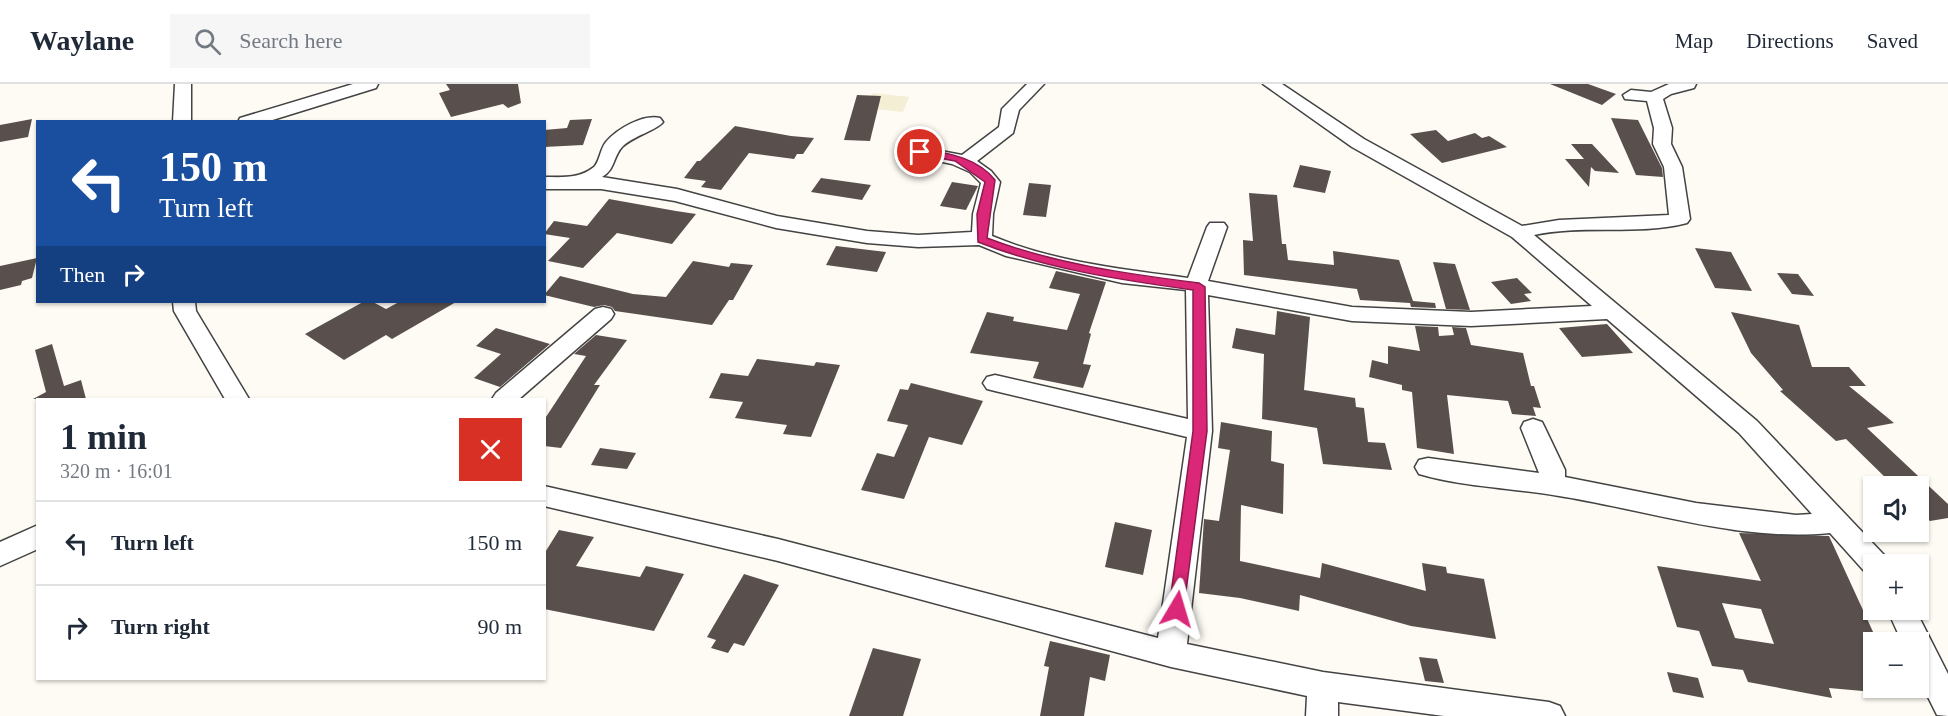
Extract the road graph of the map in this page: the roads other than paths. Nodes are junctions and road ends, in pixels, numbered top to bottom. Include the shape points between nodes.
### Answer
1 (183, 84) edge
2 (370, 84) edge
3 (1035, 84) edge
4 (1271, 84) edge
5 (1688, 84) edge
6 (1631, 95) dead end
7 (1654, 97) junction
8 (182, 120) edge
9 (253, 120) edge
10 (654, 122) dead end
11 (920, 152) dead end
12 (964, 162) junction
13 (546, 183) edge
14 (578, 183) junction
15 (1216, 227) dead end
16 (1519, 233) junction
17 (982, 239) junction
18 (1199, 287) junction
19 (184, 303) edge
20 (1612, 312) junction
21 (603, 314) dead end
22 (995, 383) dead end
23 (236, 398) edge
24 (505, 398) edge
25 (1533, 428) dead end
26 (1200, 431) junction
27 (1428, 466) dead end
28 (1553, 485) junction
29 (546, 496) edge
30 (1835, 522) junction
31 (36, 537) edge
32 (1865, 554) edge
33 (0, 555) edge
34 (1171, 654) junction
35 (1929, 666) edge
36 (1323, 701) edge
37 (1948, 705) edge
38 (1549, 716) edge

1 - 8 street
2 - 9 street
3 - 12 street via 1011,109 1007,129
4 - 16 street via 1358,142
5 - 7 street
6 - 7 street
7 - 16 street via 1663,128 1662,144 1673,167 1680,219 1658,224 1543,226
10 - 14 street via 636,128 613,145 603,169
11 - 12 street
12 - 17 street via 991,182
13 - 14 street
14 - 17 street via 677,195 776,222 867,237 918,242
15 - 18 street via 1201,265
16 - 20 street
17 - 18 street via 1013,252 1122,277
18 - 20 street via 1352,314 1471,319
18 - 26 street
19 - 23 street via 184,311
20 - 30 street via 1748,427
21 - 24 street
22 - 26 street
25 - 28 street via 1552,470
26 - 34 street
27 - 28 street
28 - 30 street via 1696,513 1796,526
29 - 34 street via 778,550
30 - 32 street
31 - 33 street
34 - 36 street
35 - 37 street
36 - 38 street

